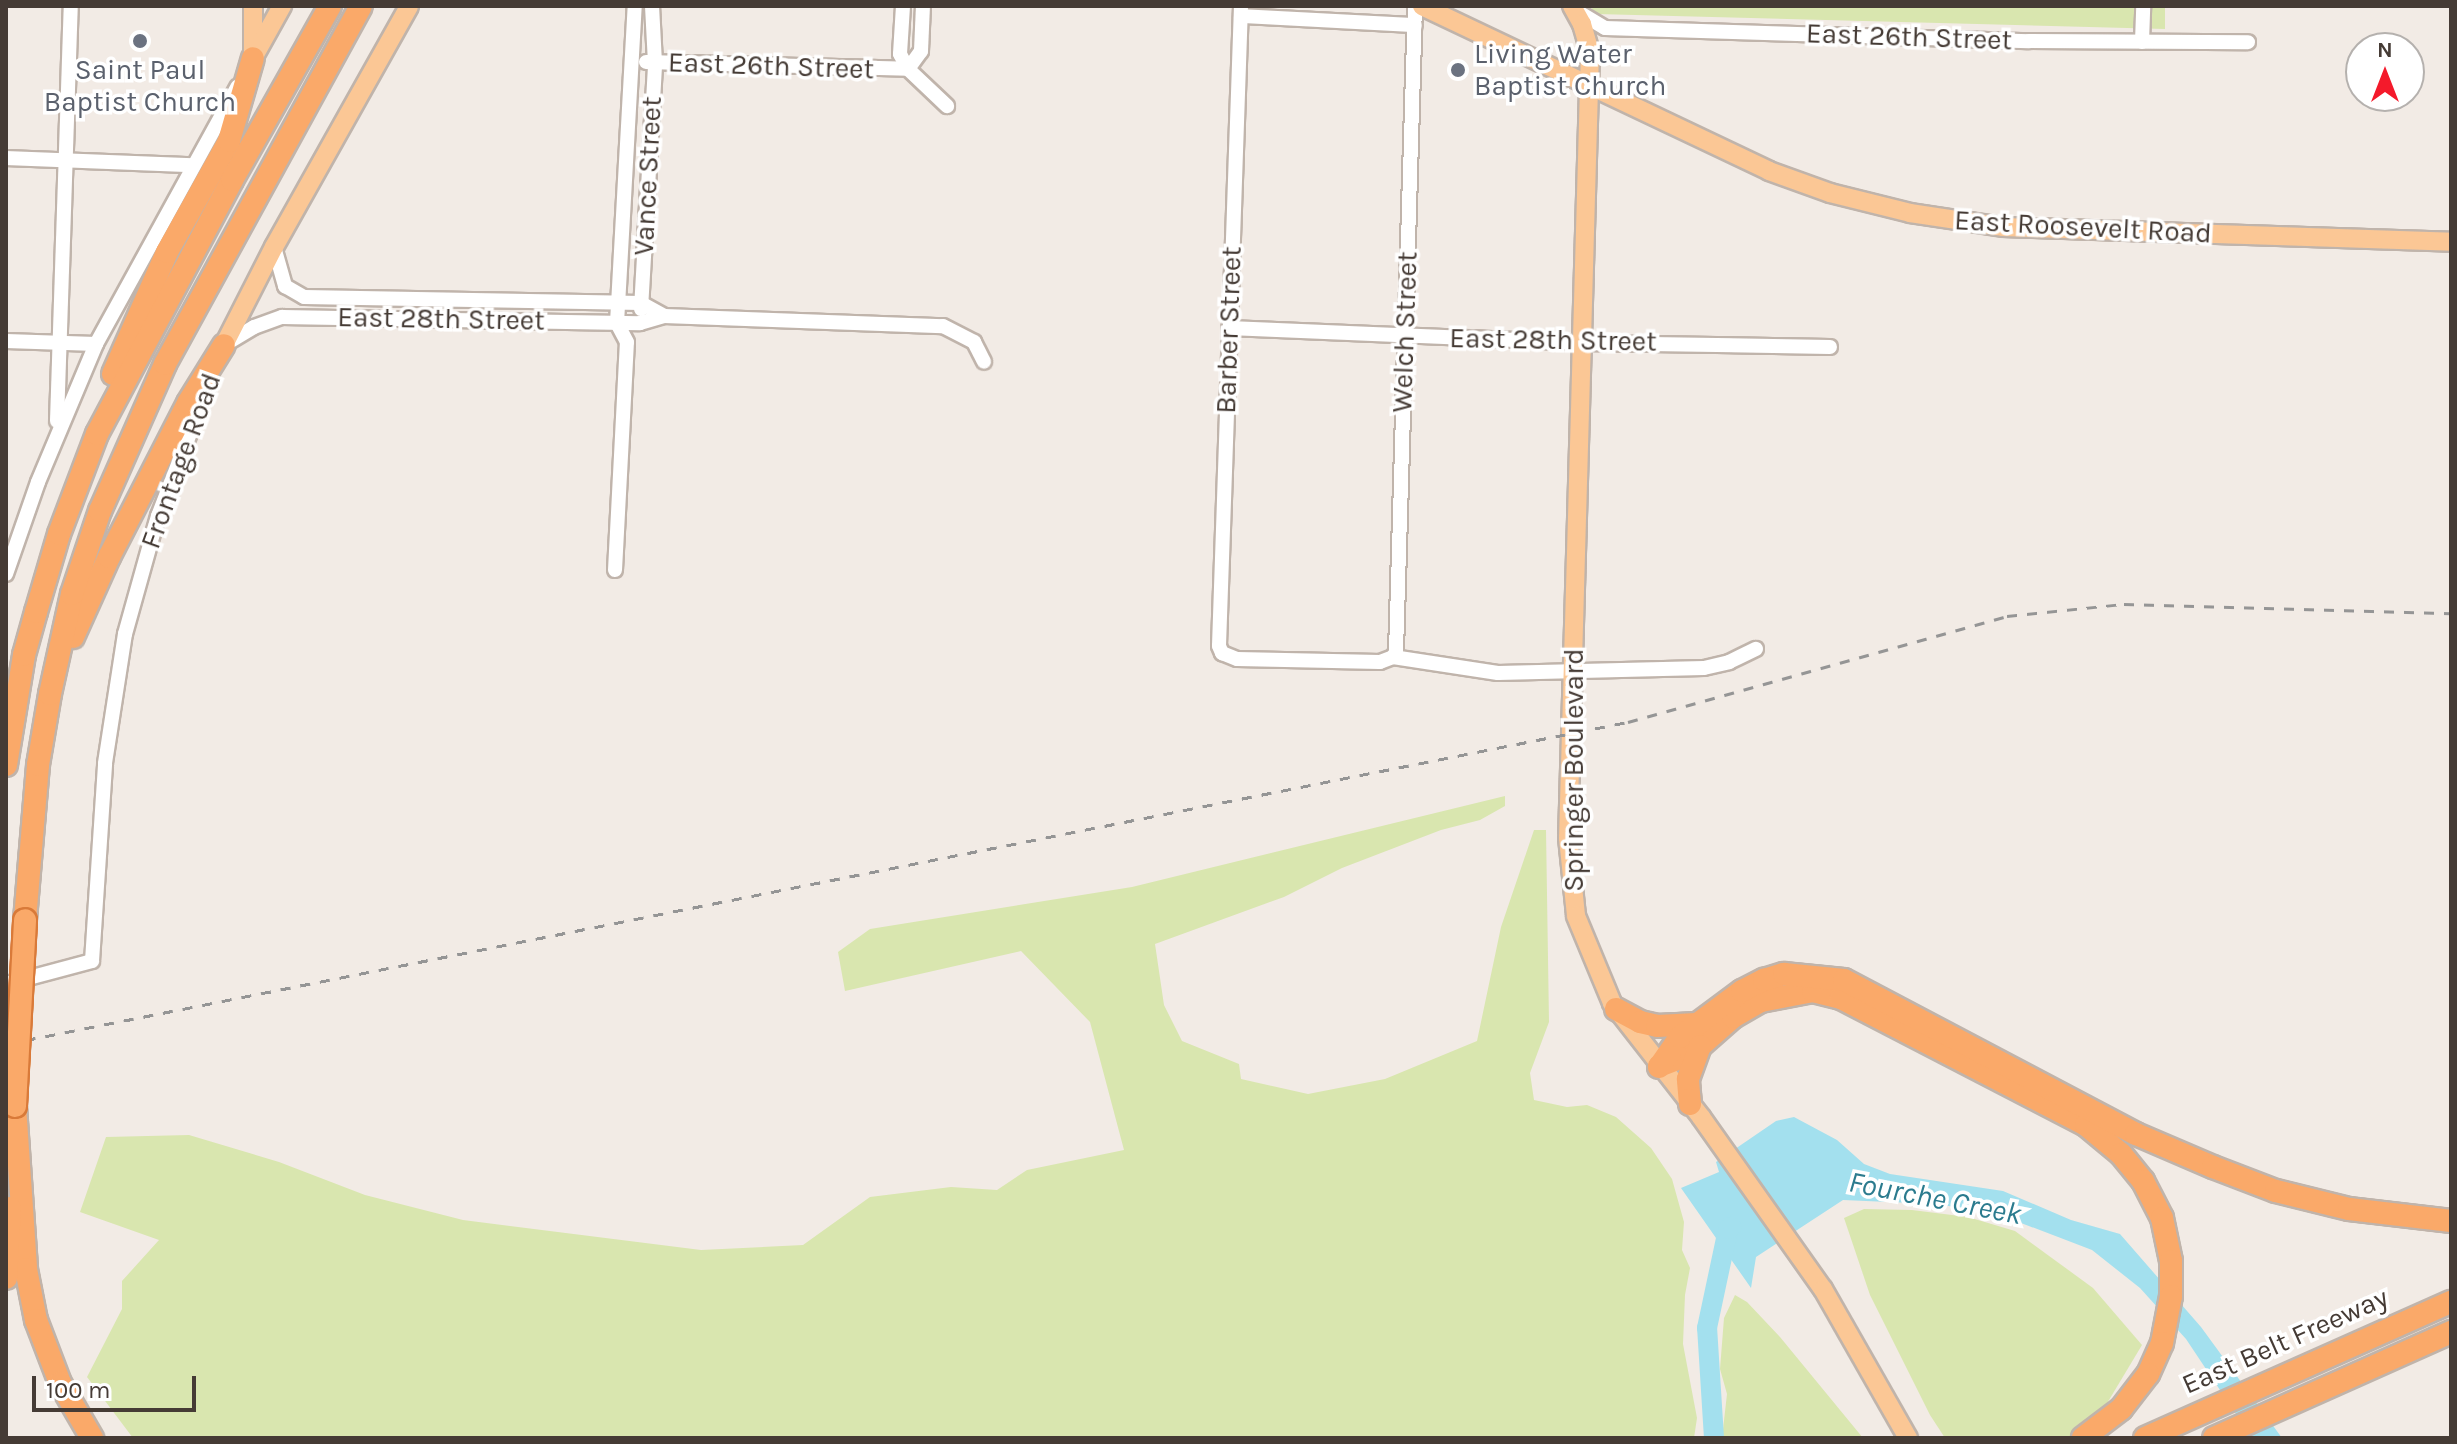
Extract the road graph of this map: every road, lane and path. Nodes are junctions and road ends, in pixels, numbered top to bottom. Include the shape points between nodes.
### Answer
1 (71, 6) edge
2 (253, 6) edge
3 (282, 6) edge
4 (330, 6) edge
5 (361, 6) edge
6 (409, 6) edge
7 (635, 6) edge
8 (652, 6) edge
9 (903, 6) edge
10 (923, 6) edge
11 (1415, 6) edge
12 (1422, 6) edge
13 (2143, 6) edge
14 (1573, 8) edge
15 (1241, 11) edge
16 (1415, 25) junction
17 (2142, 42) junction
18 (2248, 42) dead end
19 (253, 58) junction
20 (634, 62) junction
21 (655, 63) junction
22 (908, 69) junction
23 (1590, 85) junction
24 (947, 106) dead end
25 (6, 158) edge
26 (67, 161) junction
27 (192, 165) junction
28 (2451, 242) edge
29 (274, 247) junction
30 (618, 303) junction
31 (641, 303) junction
32 (664, 316) junction
33 (617, 323) junction
34 (640, 323) junction
35 (1229, 328) junction
36 (1404, 336) junction
37 (6, 341) edge
38 (627, 342) junction
39 (60, 343) junction
40 (1582, 343) junction
41 (96, 344) junction
42 (224, 345) junction
43 (1830, 347) dead end
44 (984, 362) dead end
45 (57, 434) junction
46 (80, 475) junction
47 (6, 522) edge
48 (23, 523) junction
49 (615, 570) dead end
50 (6, 574) edge
51 (1756, 649) dead end
52 (1393, 657) junction
53 (1573, 669) junction
54 (50, 694) junction
55 (6, 765) edge
56 (6, 984) edge
57 (1784, 984) junction
58 (1616, 1009) junction
59 (1699, 1035) junction
60 (1659, 1067) junction
61 (15, 1106) junction
62 (1695, 1110) junction
63 (2451, 1221) edge
64 (6, 1278) edge
65 (2451, 1302) edge
66 (2451, 1332) edge
67 (92, 1438) edge
68 (1908, 1438) edge
69 (2083, 1438) edge
70 (2145, 1438) edge
71 (2214, 1438) edge

1 - 26 street
2 - 19 main road
3 - 19 main road
4 - 46 highway via 120,388
5 - 54 highway via 165,364 129,441 72,594
6 - 29 main road, Frontage Road
7 - 20 street, Vance Street
8 - 21 street, Vance Street
9 - 22 street via 900,54
10 - 22 street via 921,51
11 - 16 street, Welch Street
12 - 23 main road, East Roosevelt Road
13 - 17 street
14 - 17 street, East 26th Street via 1605,28
14 - 23 main road, Springer Boulevard via 1587,38
15 - 16 street
15 - 35 street, Barber Street
16 - 36 street, Welch Street
17 - 18 street, East 26th Street
19 - 27 street
19 - 46 highway via 229,141 138,315 99,410
20 - 21 street, East 26th Street
20 - 30 street, Vance Street
21 - 22 street, East 26th Street
21 - 31 street, Vance Street
22 - 24 street
23 - 28 main road, East Roosevelt Road via 1769,171 1910,213 2004,227
23 - 40 main road, Springer Boulevard
25 - 26 street
26 - 27 street
26 - 39 street
27 - 41 street
29 - 30 street, East 28th Street via 285,286 304,297
29 - 42 main road, Frontage Road
30 - 31 street, East 28th Street
30 - 33 street, Vance Street
31 - 32 street, East 28th Street
31 - 34 street, Vance Street
32 - 34 street, East 28th Street
32 - 44 street, East 28th Street via 943,326 974,342
33 - 34 street, East 28th Street
33 - 38 street
33 - 42 street, East 28th Street via 297,316 268,321
34 - 38 street
35 - 36 street, East 28th Street
35 - 52 street, Barber Street via 1222,653 1237,659 1380,662
36 - 40 street, East 28th Street
36 - 52 street, Welch Street
37 - 39 street
38 - 49 street
39 - 41 street
39 - 45 street
40 - 43 street, East 28th Street
40 - 53 main road, Springer Boulevard
41 - 45 street
42 - 54 highway via 109,557
42 - 56 street, Frontage Road via 158,516 125,634 105,763 92,961
45 - 48 street
46 - 55 highway via 28,641
47 - 48 street
48 - 50 street
51 - 53 street via 1722,664 1672,671
52 - 53 street via 1498,673
53 - 58 main road, Springer Boulevard via 1568,838 1573,901 1586,946
54 - 61 highway, bridge via 38,765
57 - 59 highway via 1742,991
57 - 63 highway via 1844,980 2136,1134 2276,1191 2349,1209
57 - 69 highway via 1841,998 2086,1125 2143,1181 2162,1218 2171,1261 2162,1343 2148,1374 2121,1409
58 - 59 highway via 1640,1022
58 - 60 main road, Springer Boulevard
59 - 60 highway via 1680,1037
59 - 62 highway via 1688,1079
60 - 62 main road, Springer Boulevard
61 - 64 highway
61 - 67 highway via 26,1269 36,1320 60,1383
62 - 68 main road, Springer Boulevard via 1823,1289
65 - 70 highway, East Belt Freeway
66 - 71 highway, East Belt Freeway

